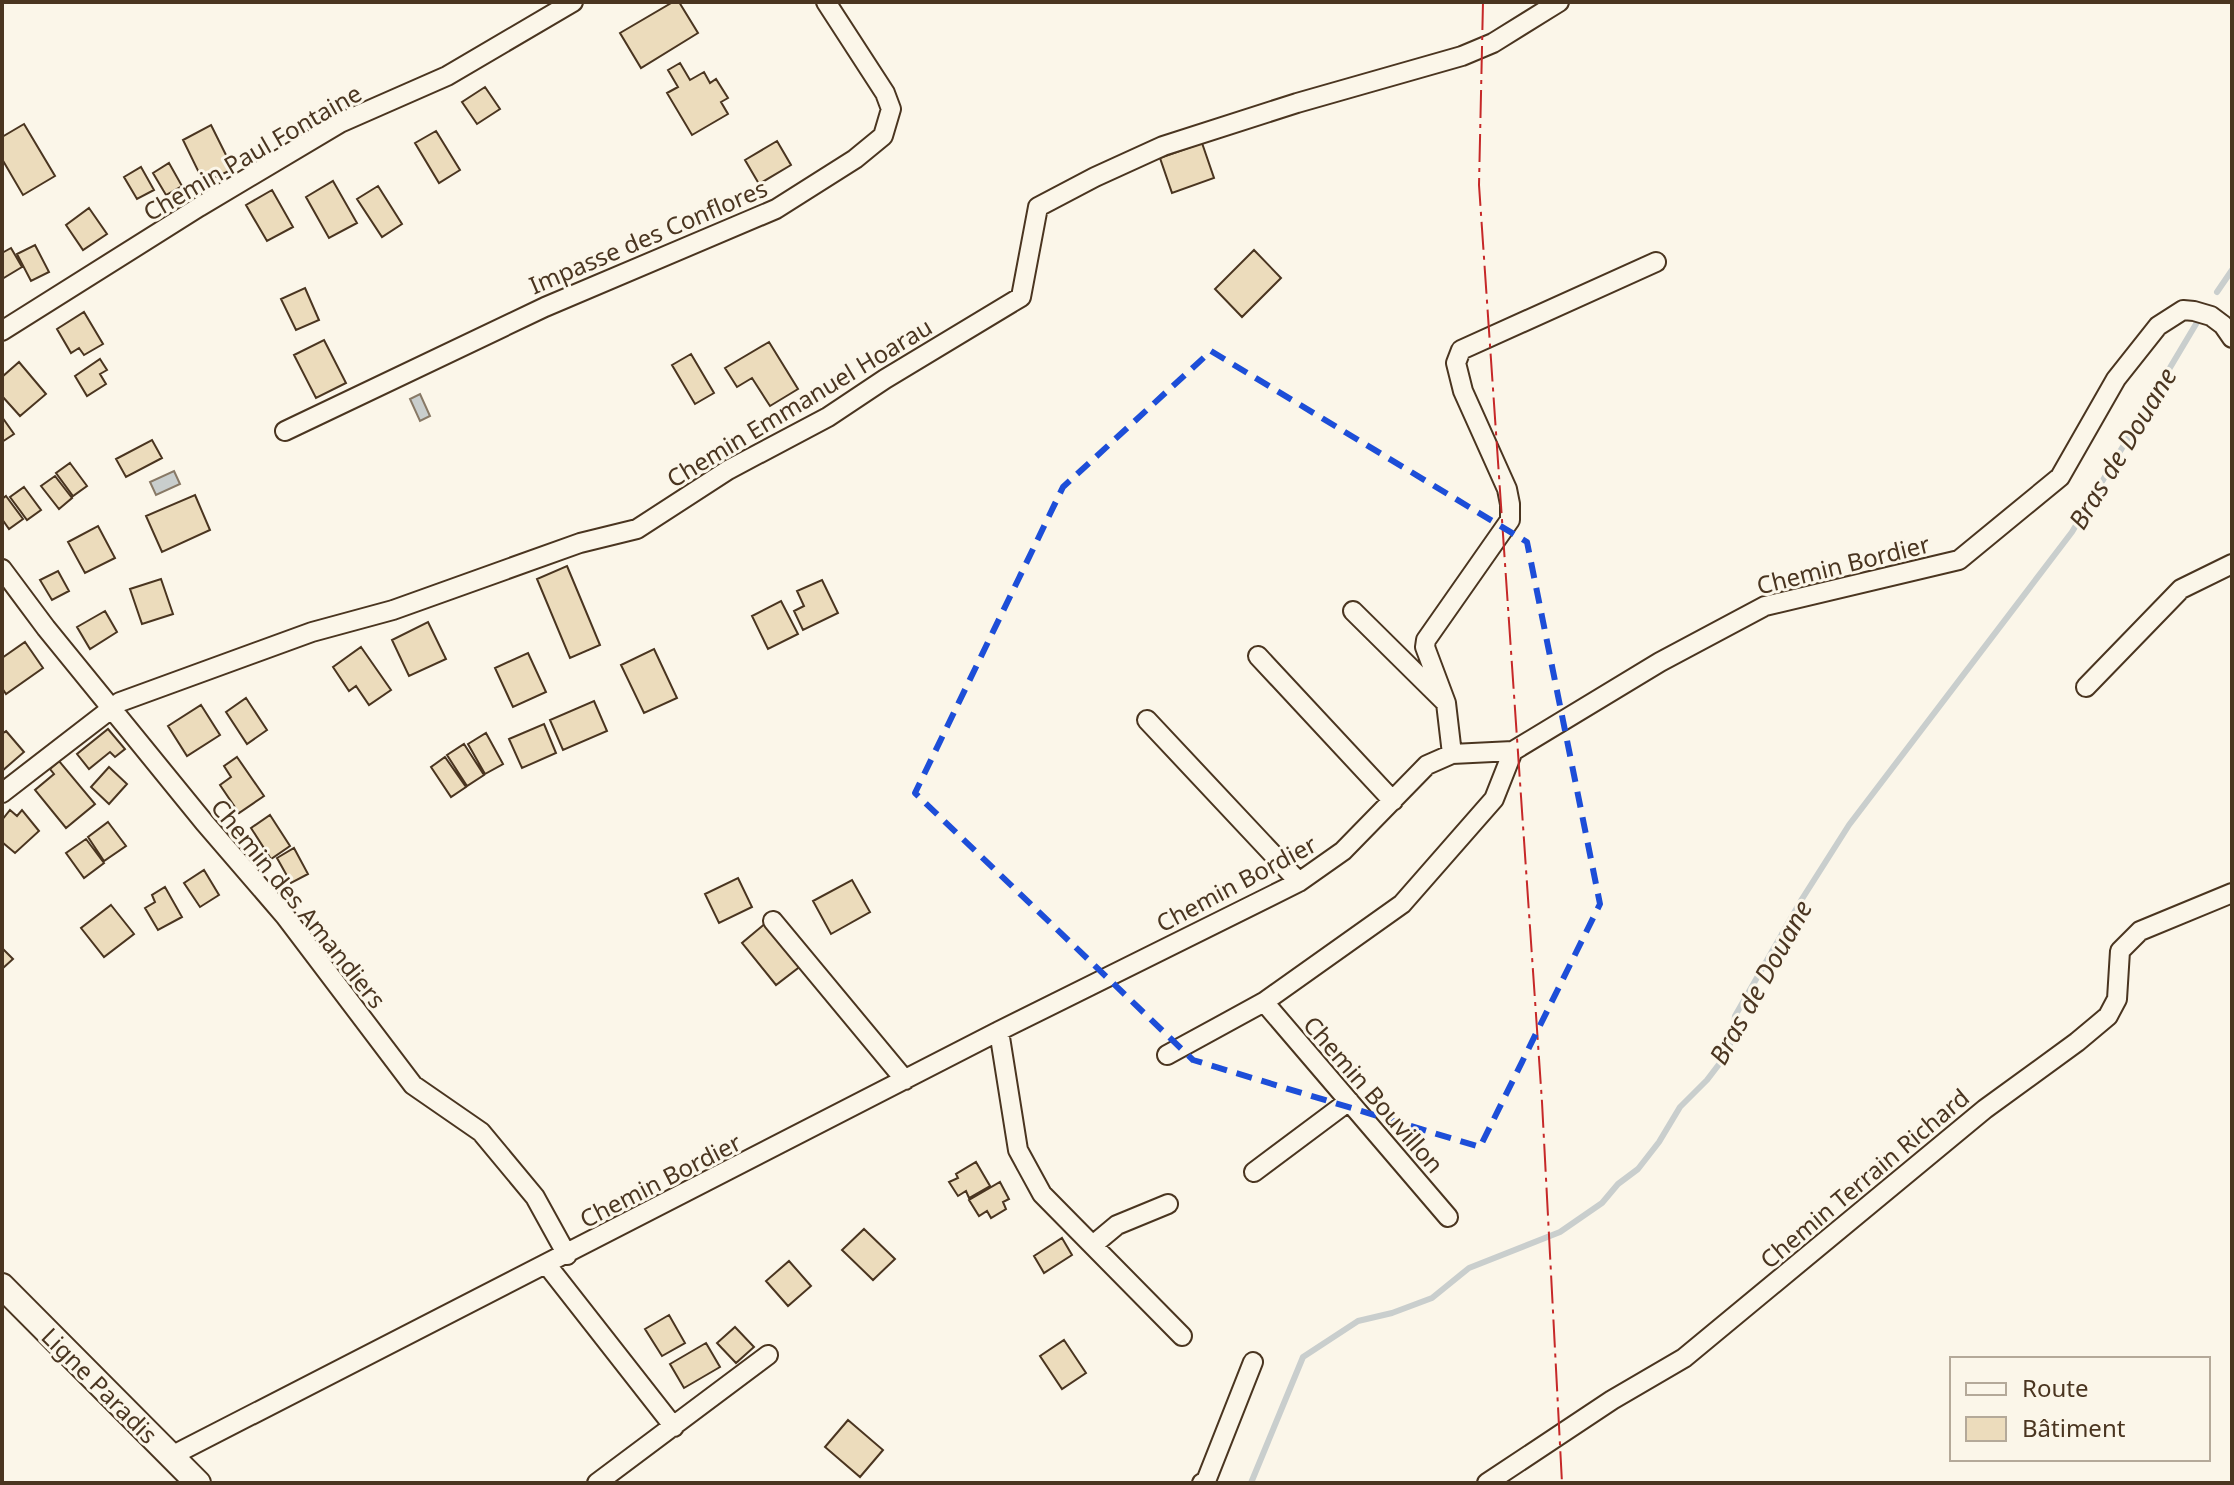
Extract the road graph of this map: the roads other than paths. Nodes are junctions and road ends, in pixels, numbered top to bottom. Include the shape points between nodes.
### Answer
1 (573, 2) edge
2 (826, 2) edge
3 (1559, 2) edge
4 (1656, 262) dead end
5 (2, 331) edge
6 (2232, 338) edge
7 (285, 431) dead end
8 (2232, 564) edge
9 (2, 569) edge
10 (1353, 611) dead end
11 (1258, 656) dead end
12 (2086, 687) dead end
13 (1446, 703) junction
14 (112, 709) junction
15 (1147, 720) dead end
16 (1513, 751) junction
17 (1452, 754) junction
18 (2, 793) edge
19 (1393, 801) junction
20 (1299, 882) junction
21 (2232, 893) edge
22 (773, 921) dead end
23 (1264, 1002) junction
24 (999, 1031) junction
25 (1167, 1055) dead end
26 (905, 1080) junction
27 (1349, 1101) junction
28 (1254, 1172) dead end
29 (1168, 1204) dead end
30 (1448, 1217) dead end
31 (1093, 1245) junction
32 (567, 1255) junction
33 (547, 1265) junction
34 (2, 1286) edge
35 (1182, 1336) dead end
36 (768, 1355) dead end
37 (1253, 1362) dead end
38 (674, 1427) junction
39 (173, 1459) junction
40 (198, 1483) edge
41 (597, 1483) edge
42 (1202, 1483) edge
43 (1487, 1483) edge

1 - 5 street, Chemin Paul Fontaine via 447,76 340,123
2 - 7 street, Impasse des Conflores via 891,109 883,136 855,159 776,209 545,307
3 - 14 street, Chemin Emmanuel Hoarau via 1462,56 1163,146 1038,207 1021,297 637,529 312,632
4 - 13 street via 1461,350 1456,363 1463,391 1507,489 1510,520 1426,640
6 - 16 street, Chemin Bordier via 2211,316 2194,311 2183,310 2158,326 2116,379 2060,477 1959,560 1765,606
8 - 12 street via 2181,589
9 - 14 street, Chemin des Amandiers
10 - 13 street
11 - 19 street
13 - 17 street
14 - 18 street, Chemin Emmanuel Hoarau
14 - 32 street, Chemin des Amandiers via 285,916 413,1085 481,1132 517,1175
15 - 20 street
16 - 17 street, Chemin Bordier
16 - 23 street via 1494,799 1402,904
17 - 19 street, Chemin Bordier via 1427,765
19 - 20 street, Chemin Bordier via 1343,851
20 - 24 street, Chemin Bordier
21 - 43 street, Chemin Terrain Richard via 2140,931 2120,951 2117,999 2108,1016 1985,1109 1684,1358
22 - 26 street
23 - 25 street
23 - 27 street, Chemin Bouvillon
24 - 26 street, Chemin Bordier
24 - 31 street via 1021,1159 1042,1194
26 - 32 street, Chemin Bordier
27 - 28 street
27 - 30 street, Chemin Bouvillon
29 - 31 street via 1117,1225
31 - 35 street
32 - 33 street, Chemin Bordier
33 - 38 street
33 - 39 street, Chemin Bordier
34 - 39 main road, Ligne Paradis
36 - 38 street
37 - 42 street
38 - 41 street
39 - 40 main road, Ligne Paradis

